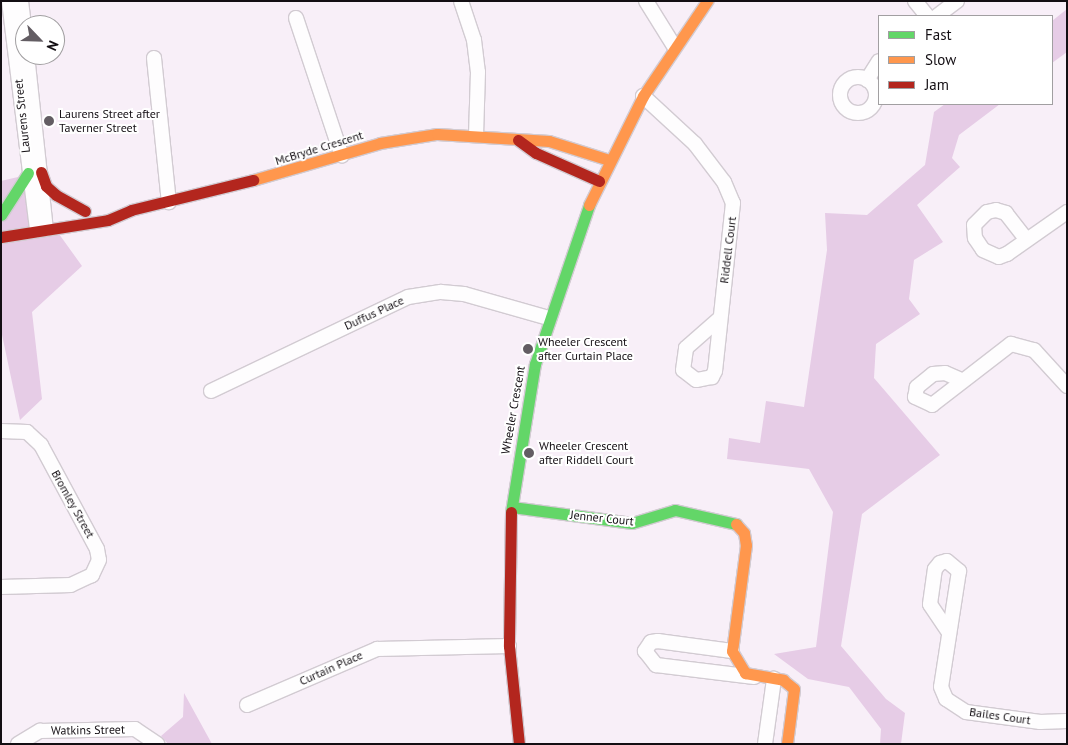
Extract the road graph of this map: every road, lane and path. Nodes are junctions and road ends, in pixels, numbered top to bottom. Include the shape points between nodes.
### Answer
1 (9, 1) edge
2 (21, 1) edge
3 (461, 1) edge
4 (646, 1) edge
5 (707, 1) edge
6 (915, 1) edge
7 (957, 1) edge
8 (23, 15) edge
9 (925, 15) edge
10 (938, 15) edge
11 (296, 18) dead end
12 (674, 46) junction
13 (154, 58) dead end
14 (878, 63) edge
15 (28, 65) edge
16 (867, 80) dead end
17 (643, 96) junction
18 (476, 134) junction
19 (518, 140) junction
20 (342, 156) junction
21 (609, 160) junction
22 (34, 173) junction
23 (599, 181) junction
24 (169, 202) junction
25 (131, 210) junction
26 (85, 211) junction
27 (1067, 212) edge
28 (1, 215) edge
29 (41, 223) junction
30 (1, 225) edge
31 (1, 237) edge
32 (1026, 239) dead end
33 (548, 318) junction
34 (719, 318) dead end
35 (961, 380) dead end
36 (1067, 386) edge
37 (211, 391) dead end
38 (1, 430) edge
39 (512, 507) junction
40 (1, 587) edge
41 (948, 631) dead end
42 (509, 646) junction
43 (732, 651) junction
44 (757, 677) junction
45 (774, 679) junction
46 (247, 705) dead end
47 (1067, 720) edge
48 (18, 744) edge
49 (157, 744) edge
50 (519, 744) edge
51 (765, 744) edge
52 (787, 744) edge

1 - 22 street, Laurens Street
2 - 8 street
3 - 18 street via 478,72
4 - 12 street
5 - 12 street, Wheeler Crescent
6 - 9 street
7 - 10 street
11 - 20 street
12 - 17 street, Wheeler Crescent
13 - 24 street
14 - 16 street
15 - 22 street, Laurens Street
17 - 21 street, Wheeler Crescent
17 - 34 street, Riddell Court via 695,144 724,182 733,203
18 - 19 street, McBryde Crescent
18 - 20 street, McBryde Crescent via 398,139
19 - 21 street, McBryde Crescent via 548,140
19 - 23 street, McBryde Crescent via 536,153
20 - 24 street, McBryde Crescent
21 - 23 street, Wheeler Crescent
22 - 26 street via 56,195
22 - 28 street
22 - 29 street, Laurens Street
23 - 33 street, Wheeler Crescent
24 - 25 street, McBryde Crescent
25 - 26 street, McBryde Crescent
25 - 29 street, McBryde Crescent via 108,220
26 - 29 street, McBryde Crescent
27 - 32 street
29 - 30 street, McBryde Crescent
29 - 31 street, McBryde Crescent
33 - 37 street, Duffus Place via 464,294 430,293 408,297
33 - 39 street, Wheeler Crescent via 524,411
35 - 36 street via 1006,346 1018,343 1034,350
38 - 40 street, Bromley Street via 26,432 41,445 98,549 99,560 92,575 77,584
39 - 42 street, Wheeler Crescent
39 - 43 street, Jenner Court via 632,523 674,510 735,522 744,533 746,545
41 - 47 street, Bailes Court via 941,687 952,706 966,712 1040,722
42 - 46 street, Curtain Place via 377,649
42 - 50 street, Wheeler Crescent
43 - 44 street via 739,668
43 - 44 street via 658,641 648,645 645,651 656,665
44 - 45 street
45 - 51 street
45 - 52 street via 783,680 794,689
48 - 49 street, Watkins Street via 40,732 135,729

